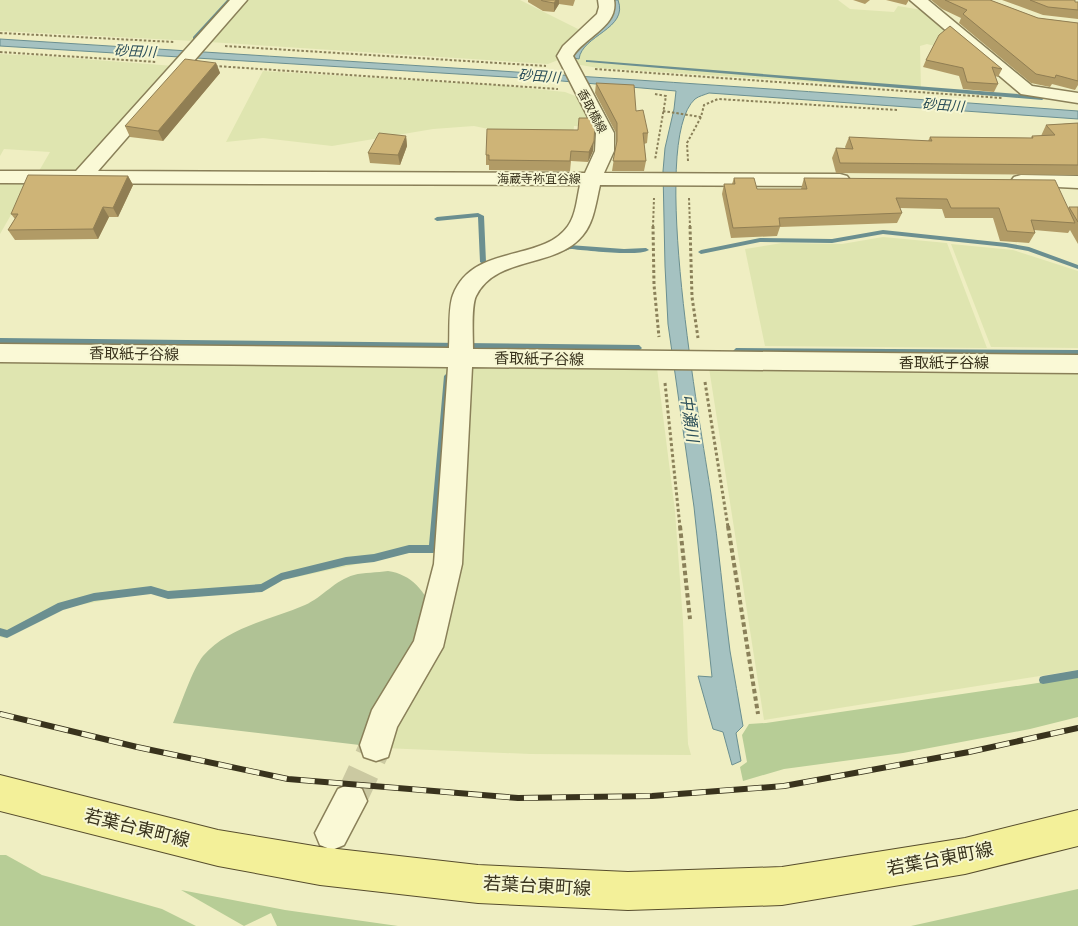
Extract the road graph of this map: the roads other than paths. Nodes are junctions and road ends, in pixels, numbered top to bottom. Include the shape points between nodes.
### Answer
1 (239, 0) edge
2 (606, 0) edge
3 (918, 0) edge
4 (998, 67) junction
5 (1047, 78) edge
6 (1078, 98) edge
7 (0, 177) edge
8 (81, 178) junction
9 (592, 179) junction
10 (858, 180) edge
11 (998, 181) edge
12 (1078, 182) edge
13 (0, 353) edge
14 (461, 358) junction
15 (1078, 364) edge
16 (376, 745) tunnel mouth
17 (0, 793) edge
18 (350, 801) tunnel mouth
19 (1078, 828) edge
20 (332, 833) dead end

1 - 8 street
2 - 9 street, 香取橋線 via 608,8 603,18 566,51 565,56 608,142
3 - 4 street
4 - 5 street
4 - 6 street via 1027,90
7 - 8 street, 海蔵寺祢宜谷線
8 - 9 street, 海蔵寺祢宜谷線
9 - 10 street, 海蔵寺祢宜谷線
9 - 14 street via 576,230 564,241 502,262 488,269 470,286 464,296
11 - 12 street
13 - 14 street, 香取紙子谷線
14 - 15 street, 香取紙子谷線
14 - 16 street via 448,564 437,617 428,646 383,721
17 - 19 main road, 若葉台東町線 via 218,848 320,866 478,884 628,890 782,886 965,856
18 - 20 street

